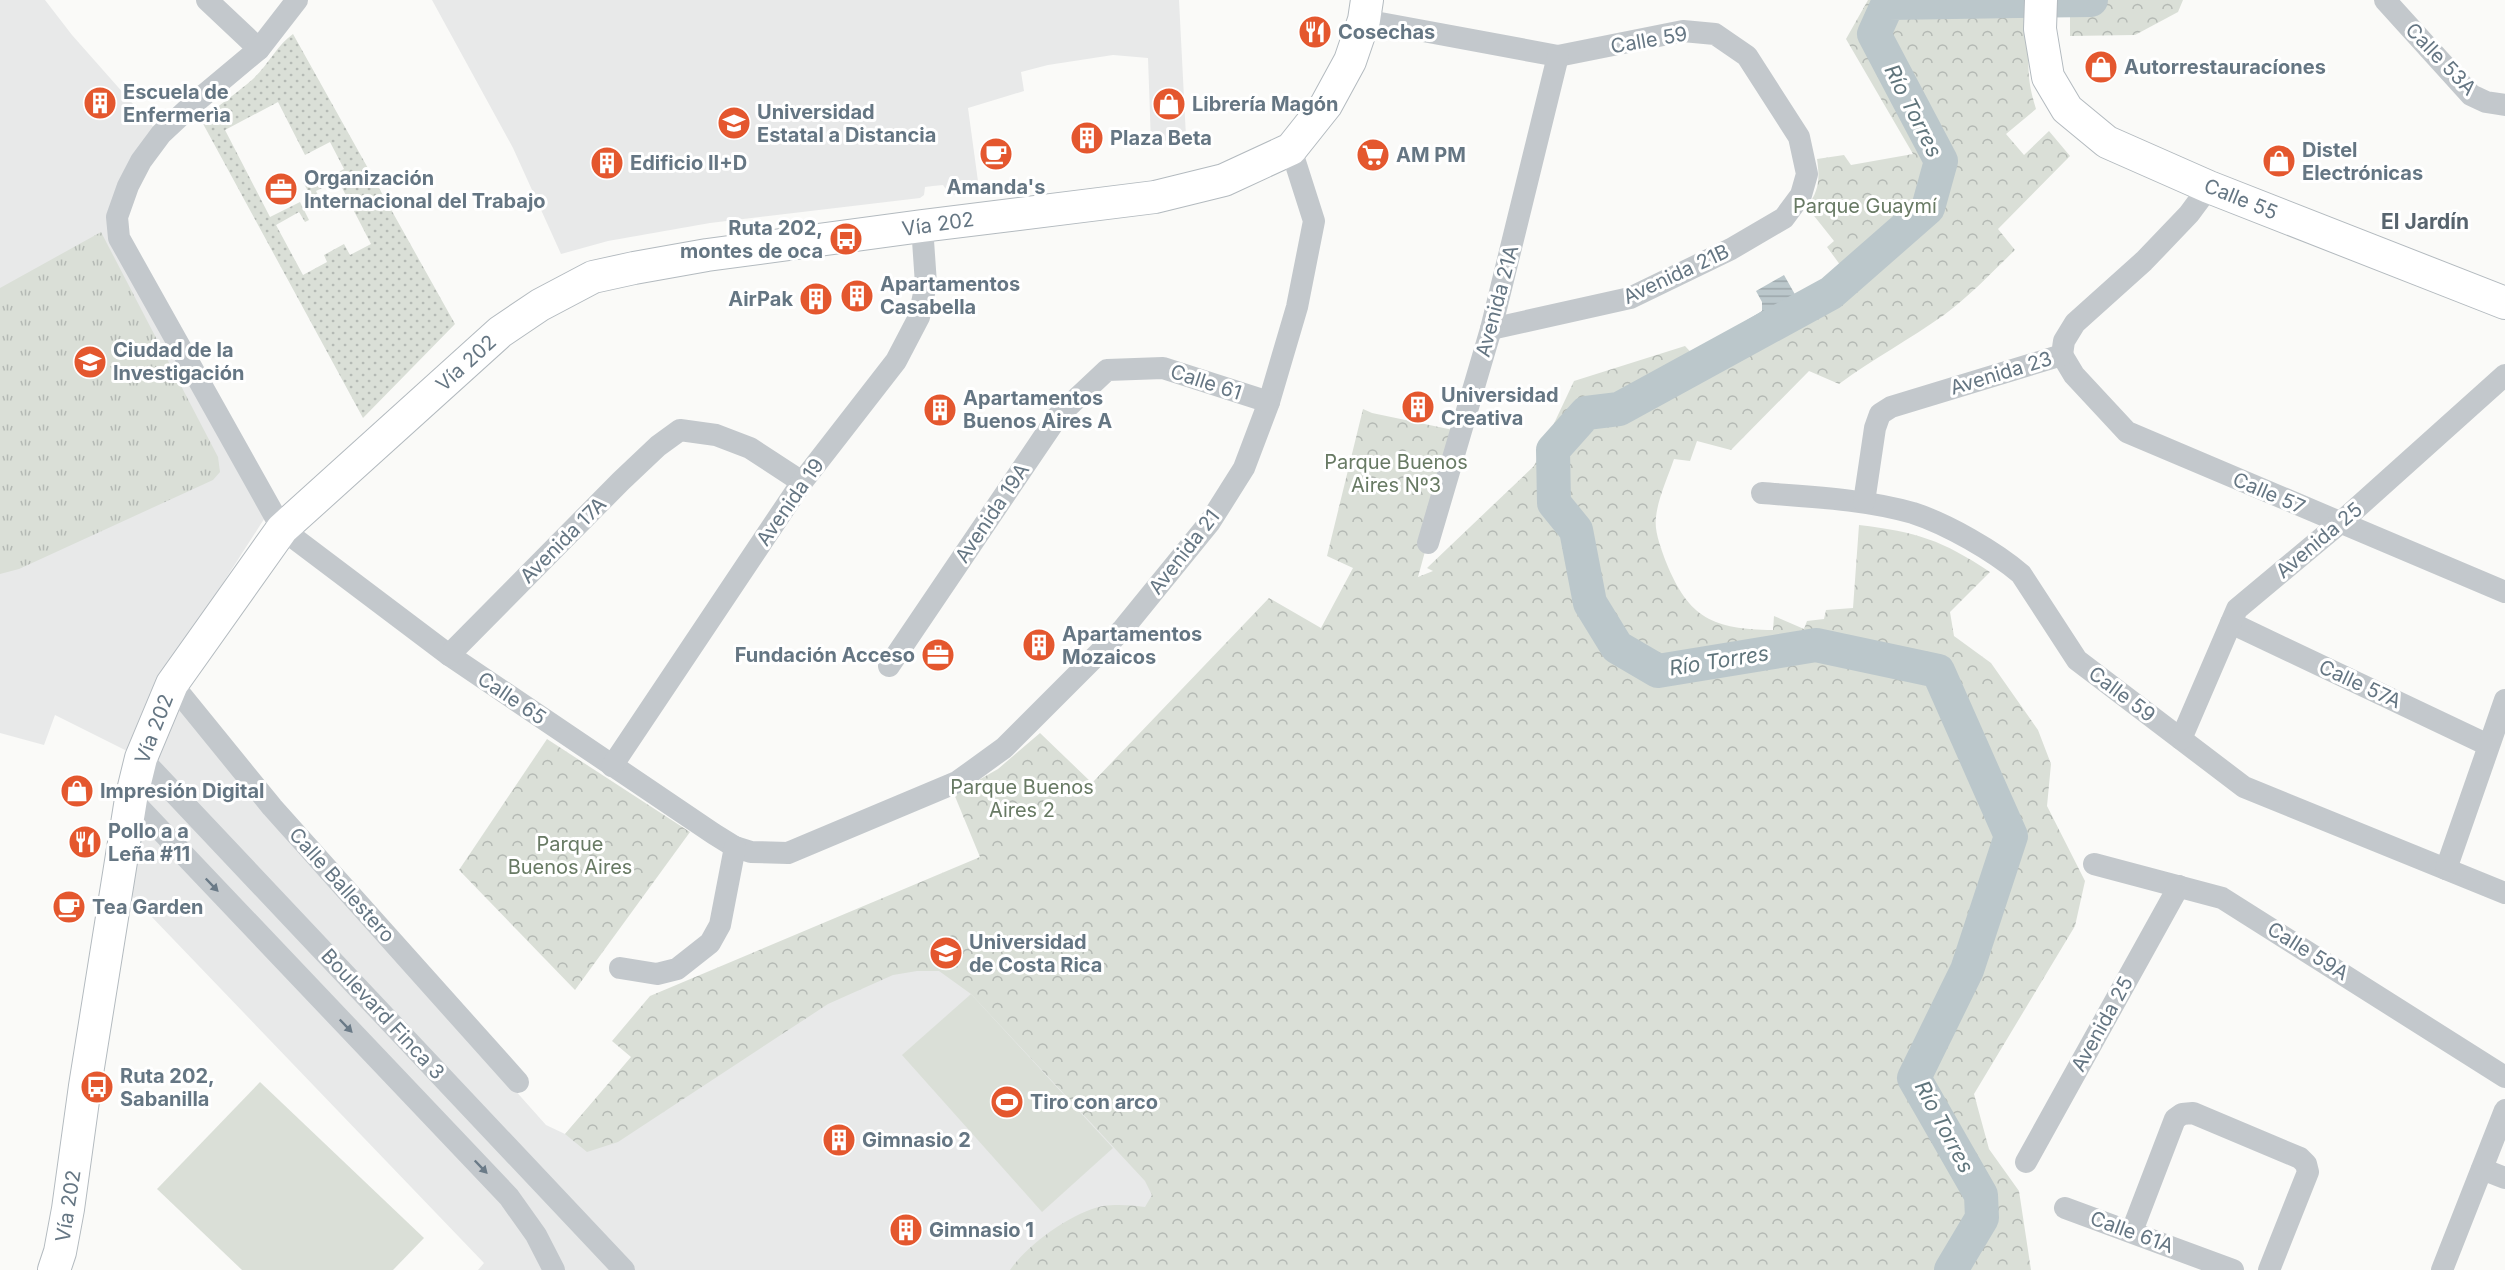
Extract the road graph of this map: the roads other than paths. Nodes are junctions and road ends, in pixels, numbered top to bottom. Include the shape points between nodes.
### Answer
1 (207, 0) edge
2 (297, 0) edge
3 (2385, 0) edge
4 (1365, 10) edge
5 (2041, 14) edge
6 (259, 49) junction
7 (1558, 56) junction
8 (2505, 105) edge
9 (1291, 149) junction
10 (2209, 187) junction
11 (1784, 218) joint
12 (922, 226) junction
13 (2505, 303) edge
14 (1491, 329) junction
15 (2062, 355) junction
16 (1107, 370) joint
17 (2505, 375) edge
18 (1269, 402) junction
19 (802, 482) junction
20 (1762, 493) dead end
21 (1864, 502) junction
22 (2340, 524) junction
23 (282, 529) junction
24 (1428, 543) dead end
25 (2505, 592) edge
26 (2231, 623) junction
27 (449, 655) junction
28 (889, 666) dead end
29 (172, 684) junction
30 (2505, 700) edge
31 (2181, 739) junction
32 (2488, 745) junction
33 (141, 758) junction
34 (612, 766) junction
35 (131, 799) junction
36 (743, 850) junction
37 (2094, 864) dead end
38 (2446, 869) junction
39 (2179, 886) junction
40 (2505, 893) edge
41 (620, 968) dead end
42 (2505, 1077) edge
43 (518, 1082) dead end
44 (2505, 1110) edge
45 (2026, 1162) dead end
46 (2482, 1169) junction
47 (2505, 1178) edge
48 (2065, 1208) dead end
49 (2132, 1231) junction
50 (54, 1270) edge
51 (554, 1270) edge
52 (624, 1270) edge
53 (2233, 1270) edge
54 (2269, 1270) edge
55 (2442, 1270) edge

1 - 6 street
2 - 6 street
3 - 8 street, Calle 53A via 2471,95
4 - 7 street, Calle 59
4 - 9 main road, Vía 202 via 1350,62 1326,105
5 - 10 main road, Calle 55 via 2048,77 2067,110 2107,142
6 - 23 street via 161,134 141,161 117,217 119,238
7 - 11 street, Calle 59 via 1683,31 1715,34 1747,56 1799,137 1807,174 1801,195
7 - 14 street, Avenida 21A
9 - 12 main road, Vía 202 via 1224,180 1155,197
9 - 18 street, Avenida 21 via 1314,221 1297,308
10 - 13 main road, Calle 55
10 - 15 street, Avenida 23 via 2144,261 2075,323 2064,341
11 - 14 street, Avenida 21B via 1731,249 1630,298
12 - 19 street, Avenida 19 via 926,284 919,317 896,361
12 - 23 main road, Vía 202 via 707,255 593,277 500,332
14 - 24 street, Avenida 21A
15 - 21 street, Avenida 23 via 1891,407 1880,414
15 - 22 street, Calle 57 via 2074,375 2127,432
16 - 18 street, Calle 61 via 1163,368
16 - 28 street, Avenida 19A via 1058,416
17 - 22 street, Avenida 25
18 - 36 street, Avenida 21 via 1244,468 1210,522 1123,629 1004,748 957,782 788,853
19 - 27 street, Avenida 17A via 750,448 716,435 681,430 621,481
19 - 34 street, Avenida 19
20 - 21 street, Calle 59
21 - 31 street, Calle 59 via 1914,514 1967,538 2008,564 2021,574 2077,660
22 - 25 street, Calle 57
22 - 26 street, Avenida 25 via 2237,609
23 - 27 street, Calle 65
23 - 29 main road, Vía 202
26 - 31 street, Avenida 25
26 - 32 street, Calle 57A
27 - 34 street, Calle 65
29 - 33 main road, Vía 202
29 - 43 street, Calle Ballestero via 272,807
30 - 32 street
31 - 38 street, Calle 59 via 2244,787
32 - 38 street
33 - 35 main road, Vía 202
33 - 52 street, Boulevard Finca 3
34 - 36 street, Calle 65
35 - 50 main road, Vía 202 via 68,1209
35 -> 51 street, Boulevard Finca 3 via 509,1197 536,1235
36 - 41 street via 720,925 710,943 676,969 657,974
37 - 39 street, Calle 59A
38 - 40 street, Calle 59
39 - 42 street, Calle 59A via 2222,898
39 - 45 street, Avenida 25
44 - 46 street
46 - 47 street
46 - 55 street
48 - 49 street, Calle 61A
49 - 53 street, Calle 61A
49 - 54 street via 2175,1119 2193,1113 2300,1158 2306,1164 2308,1172

